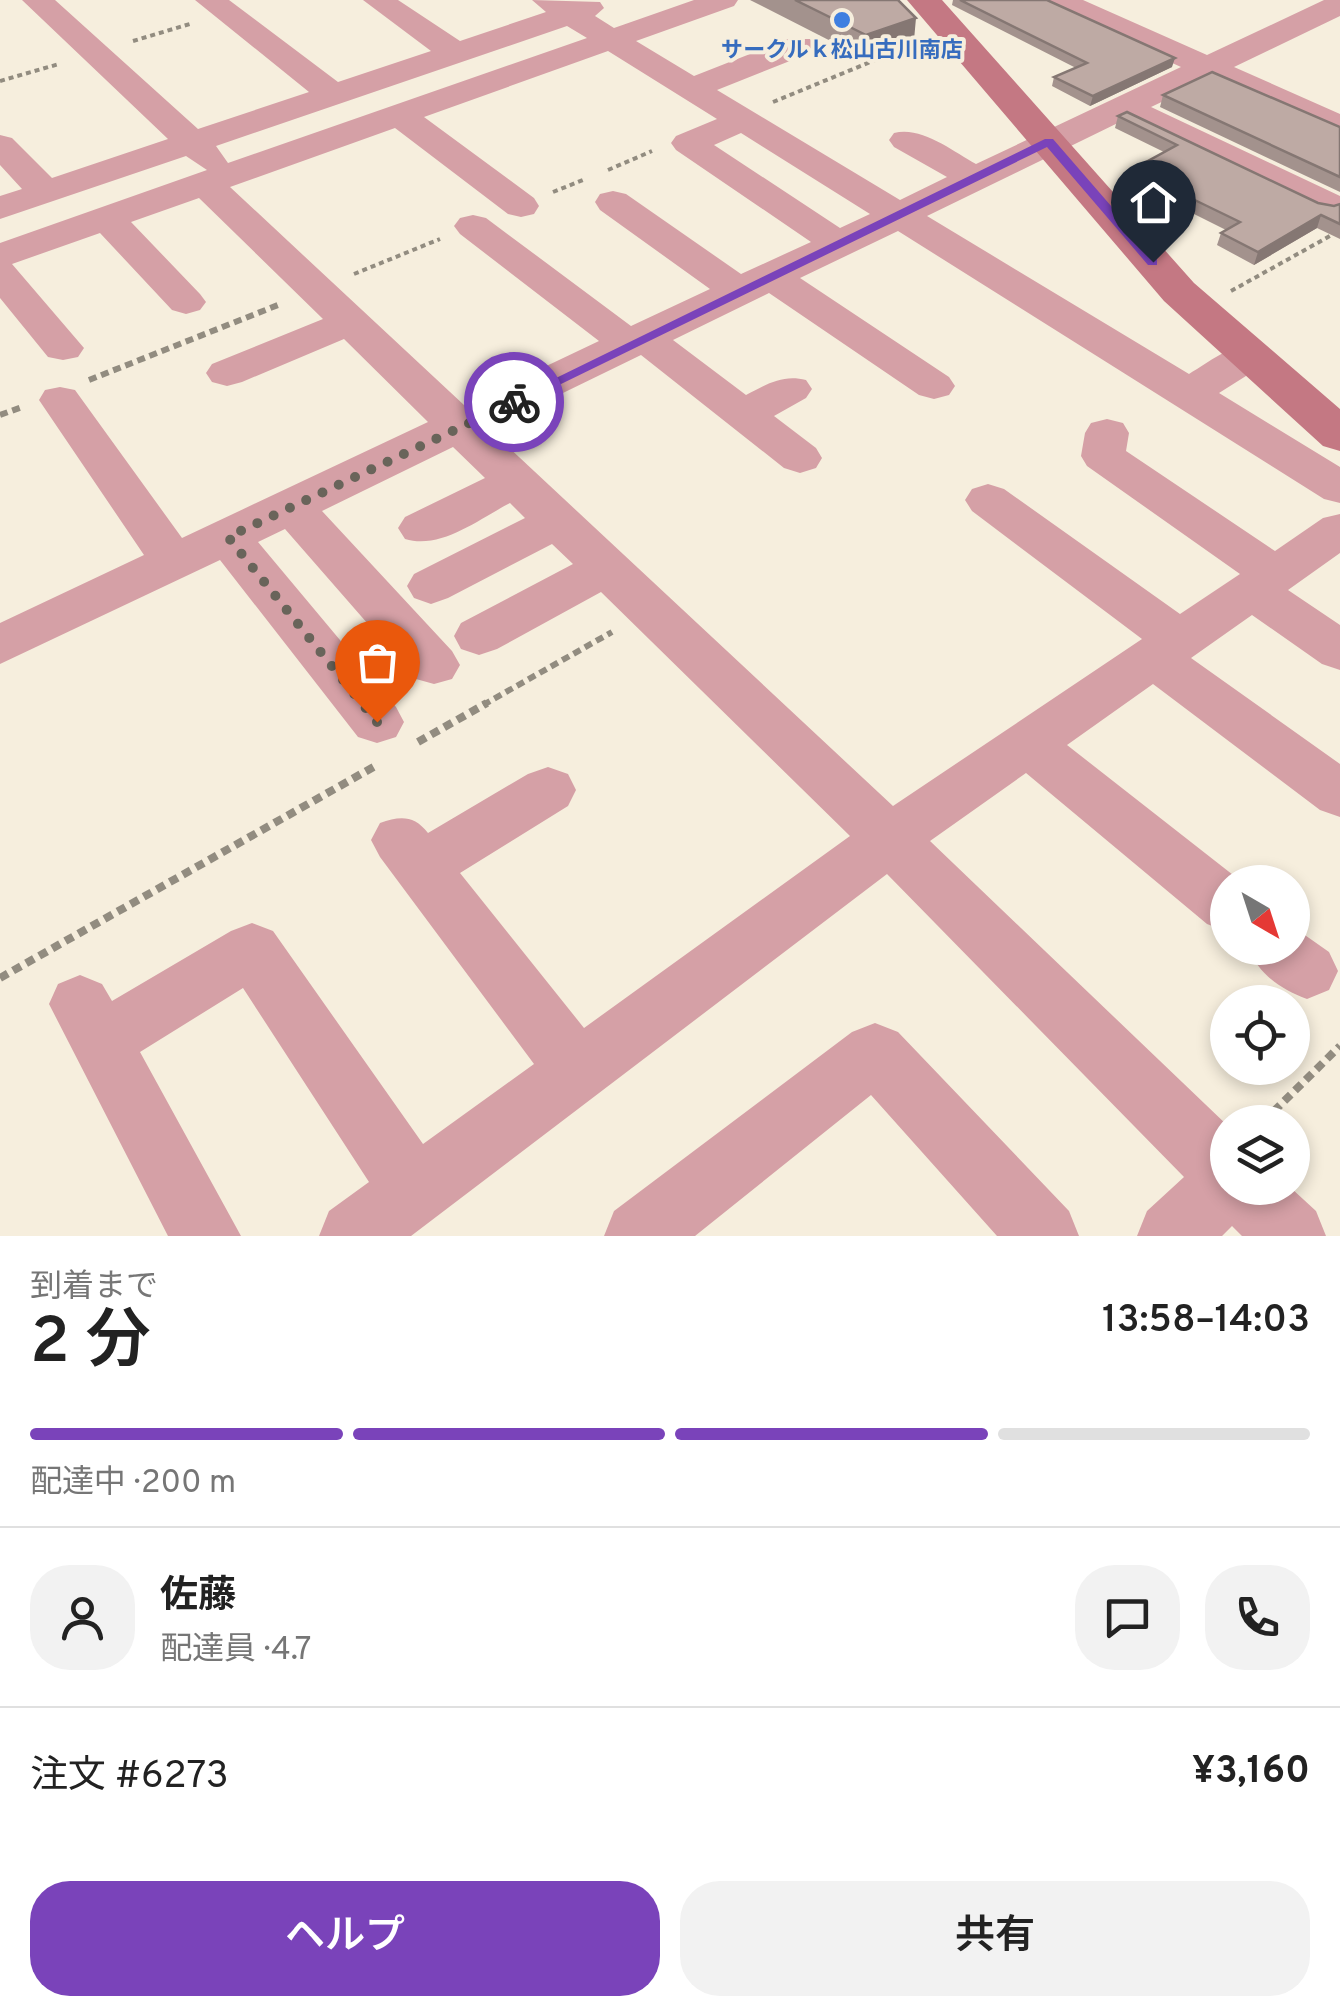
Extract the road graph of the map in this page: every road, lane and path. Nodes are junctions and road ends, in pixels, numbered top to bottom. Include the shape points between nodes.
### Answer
1 (37, 0) edge
2 (210, 0) edge
3 (378, 0) edge
4 (613, 0) edge
5 (722, 0) edge
6 (1340, 4) edge
7 (1082, 6) edge
8 (558, 7) edge
9 (937, 14) edge
10 (1052, 32) edge
11 (613, 41) junction
12 (777, 49) dead end
13 (454, 52) junction
14 (1206, 67) junction
15 (692, 88) junction
16 (332, 94) junction
17 (400, 114) junction
18 (1106, 114) junction
19 (742, 118) junction
20 (1340, 126) edge
21 (906, 140) dead end
22 (1049, 142) junction
23 (191, 143) junction
24 (0, 145) edge
25 (975, 178) junction
26 (216, 179) junction
27 (45, 192) junction
28 (613, 202) dead end
29 (1328, 204) edge
30 (1261, 205) edge
31 (521, 206) dead end
32 (0, 208) edge
33 (899, 214) junction
34 (107, 218) junction
35 (473, 226) dead end
36 (838, 243) junction
37 (0, 256) edge
38 (0, 274) edge
39 (755, 284) junction
40 (186, 302) dead end
41 (352, 321) junction
42 (637, 341) junction
43 (63, 348) dead end
44 (1250, 355) junction
45 (226, 373) dead end
46 (934, 386) dead end
47 (792, 389) dead end
48 (1190, 393) junction
49 (744, 414) junction
50 (88, 418) dead end
51 (461, 428) junction
52 (1107, 434) dead end
53 (1340, 436) edge
54 (800, 458) dead end
55 (516, 481) junction
56 (1340, 488) edge
57 (988, 500) dead end
58 (292, 508) junction
59 (558, 521) junction
60 (422, 528) dead end
61 (1340, 530) edge
62 (228, 537) junction
63 (174, 562) junction
64 (608, 567) junction
65 (1263, 582) junction
66 (431, 586) dead end
67 (652, 610) junction
68 (479, 636) dead end
69 (0, 644) edge
70 (1166, 649) junction
71 (1340, 651) edge
72 (434, 665) dead end
73 (394, 741) junction
74 (1028, 744) junction
75 (1340, 794) edge
76 (533, 816) dead end
77 (890, 839) junction
78 (1210, 891) edge
79 (0, 978) edge
80 (1340, 1046) edge
81 (578, 1070) junction
82 (1279, 1105) edge
83 (1210, 1155) edge
84 (415, 1190) junction
85 (1210, 1200) edge
86 (1259, 1205) edge
87 (206, 1236) edge
88 (354, 1236) edge
89 (640, 1236) edge
90 (1044, 1236) edge
91 (1172, 1236) edge
92 (1291, 1236) edge

1 - 23 street
2 - 16 street
3 - 13 street
4 - 8 street
5 - 11 street
6 - 14 street
7 - 10 street
7 - 14 street
8 - 11 street
8 - 13 street
9 - 19 path
9 - 22 street
11 - 15 street
11 - 17 street
12 - 15 street
13 - 16 street
14 - 18 street
14 - 20 street via 1282,115
15 - 19 street
16 - 23 street
17 - 26 street
17 - 31 street
18 - 22 street
18 - 29 street
18 - 30 street
19 - 33 street
19 - 36 street via 688,143
21 - 25 street
22 - 25 street
22 - 44 street via 1179,292
23 - 26 street
23 - 27 street
24 - 27 street
25 - 33 street
26 - 34 street
26 - 41 street
27 - 32 street
28 - 39 street
33 - 36 street
33 - 48 street
34 - 37 street
34 - 40 street
35 - 42 street
36 - 39 street
38 - 43 street
39 - 42 street
39 - 46 street
41 - 45 street
41 - 51 street
42 - 49 street
42 - 51 street
44 - 48 street
44 - 53 street
47 - 49 street
48 - 56 street
49 - 54 street
50 - 63 street
51 - 55 street
51 - 58 street
52 - 65 street via 1103,456
55 - 59 street
55 - 60 street
57 - 70 street
58 - 62 street
58 - 72 street
59 - 64 street
59 - 66 street
61 - 65 street
62 - 63 street
62 - 73 street
63 - 69 street
64 - 67 street
64 - 68 street
65 - 70 street
65 - 71 street
67 - 73 path
67 - 77 street
70 - 74 street
70 - 75 street
73 - 79 path
74 - 77 street
74 - 78 street
76 - 81 street via 410,854
77 - 81 street
77 - 83 street
80 - 82 path
81 - 84 street
84 - 87 street via 252,950 90,1022
84 - 88 street
85 - 91 street
86 - 92 street
89 - 90 street via 874,1052

